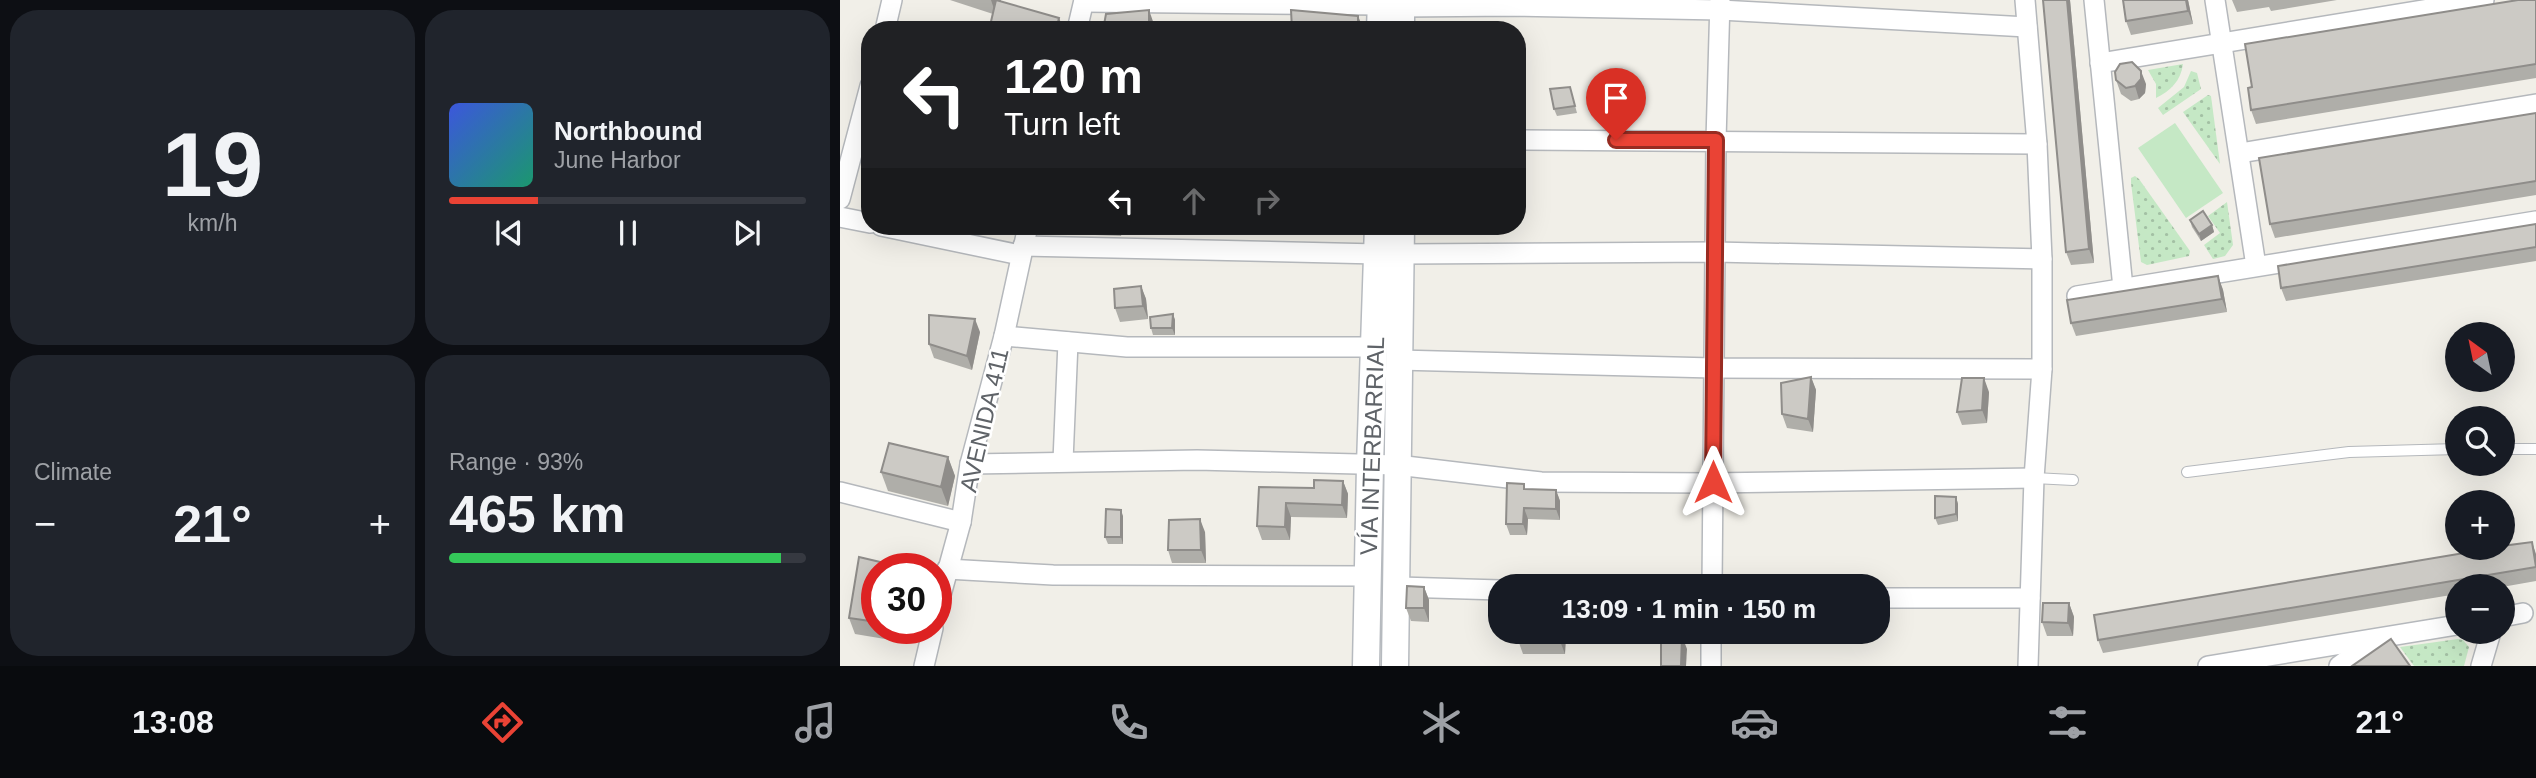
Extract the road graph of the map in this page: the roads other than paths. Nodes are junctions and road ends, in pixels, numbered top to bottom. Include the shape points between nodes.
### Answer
1 (892, 0) edge
2 (2025, 0) edge
3 (2094, 0) edge
4 (2215, 0) edge
5 (2484, 0) edge
6 (1084, 1) edge
7 (1720, 5) edge
8 (1391, 12) edge
9 (887, 21) edge
10 (1079, 21) edge
11 (2027, 27) junction
12 (2223, 44) junction
13 (2100, 63) junction
14 (2536, 104) edge
15 (861, 120) edge
16 (1526, 140) edge
17 (1716, 140) junction
18 (2037, 145) junction
19 (2240, 153) junction
20 (840, 199) edge
21 (840, 217) edge
22 (861, 221) edge
23 (2536, 221) edge
24 (934, 235) edge
25 (1025, 235) edge
26 (1382, 235) edge
27 (1397, 235) edge
28 (1021, 250) junction
29 (1714, 252) junction
30 (1389, 254) junction
31 (2042, 259) junction
32 (2256, 266) junction
33 (2123, 288) junction
34 (2077, 296) edge
35 (1004, 336) junction
36 (1069, 342) junction
37 (1374, 348) junction
38 (1398, 360) junction
39 (1713, 368) junction
40 (2042, 369) junction
41 (2445, 449) edge
42 (2515, 449) edge
43 (2536, 449) edge
44 (1063, 461) junction
45 (970, 464) junction
46 (1370, 465) junction
47 (1397, 465) junction
48 (2187, 472) dead end
49 (2034, 478) junction
50 (2073, 480) dead end
51 (1713, 482) junction
52 (840, 492) edge
53 (961, 522) junction
54 (952, 553) edge
55 (952, 569) edge
56 (1712, 574) edge
57 (1368, 576) junction
58 (1395, 587) junction
59 (1488, 590) edge
60 (1890, 598) edge
61 (2030, 598) junction
62 (2523, 613) dead end
63 (2515, 615) edge
64 (2445, 627) edge
65 (2379, 637) junction
66 (929, 644) edge
67 (1711, 644) edge
68 (2487, 644) edge
69 (923, 666) edge
70 (1366, 666) edge
71 (1395, 666) edge
72 (1711, 666) edge
73 (2028, 666) edge
74 (2208, 666) edge
75 (2339, 666) edge
76 (2481, 666) edge

1 - 9 street
2 - 11 street
3 - 13 street
4 - 12 street
5 - 12 street
6 - 8 street
6 - 10 street
7 - 8 street
7 - 11 street
7 - 17 street
11 - 18 street
12 - 13 street
12 - 19 street
13 - 33 street
14 - 19 street
15 - 20 street
16 - 17 street
17 - 18 street
17 - 29 street
18 - 31 street
19 - 32 street
21 - 22 street
23 - 32 street
24 - 28 street
25 - 28 street, AVENIDA 411
26 - 30 main road, VÍA INTERBARRIAL
27 - 30 main road, VÍA INTERBARRIAL
28 - 30 street
28 - 35 street, AVENIDA 411
29 - 30 street
29 - 31 street
29 - 39 street
30 - 37 main road, VÍA INTERBARRIAL
30 - 38 main road, VÍA INTERBARRIAL
31 - 40 street
32 - 33 street
33 - 34 street
35 - 36 street
35 - 45 street, AVENIDA 411
36 - 37 street via 1127,347
36 - 44 street
37 - 46 main road, VÍA INTERBARRIAL
38 - 39 street
38 - 47 main road, VÍA INTERBARRIAL
39 - 40 street
39 - 51 street
40 - 49 street
41 - 48 lane via 2348,452
42 - 43 lane
44 - 45 street
44 - 46 street
45 - 53 street, AVENIDA 411
46 - 47 street
46 - 57 main road, VÍA INTERBARRIAL
47 - 51 street via 1541,482
47 - 58 main road, VÍA INTERBARRIAL
49 - 50 lane
49 - 51 street
49 - 61 street
51 - 56 street
52 - 53 street
53 - 54 street, AVENIDA 411
55 - 57 street via 1053,575
57 - 70 main road, VÍA INTERBARRIAL
58 - 59 street
58 - 71 main road, VÍA INTERBARRIAL
60 - 61 street
61 - 73 street
62 - 63 street
64 - 65 street
65 - 74 street
65 - 75 street
66 - 69 street
67 - 72 street
68 - 76 street

